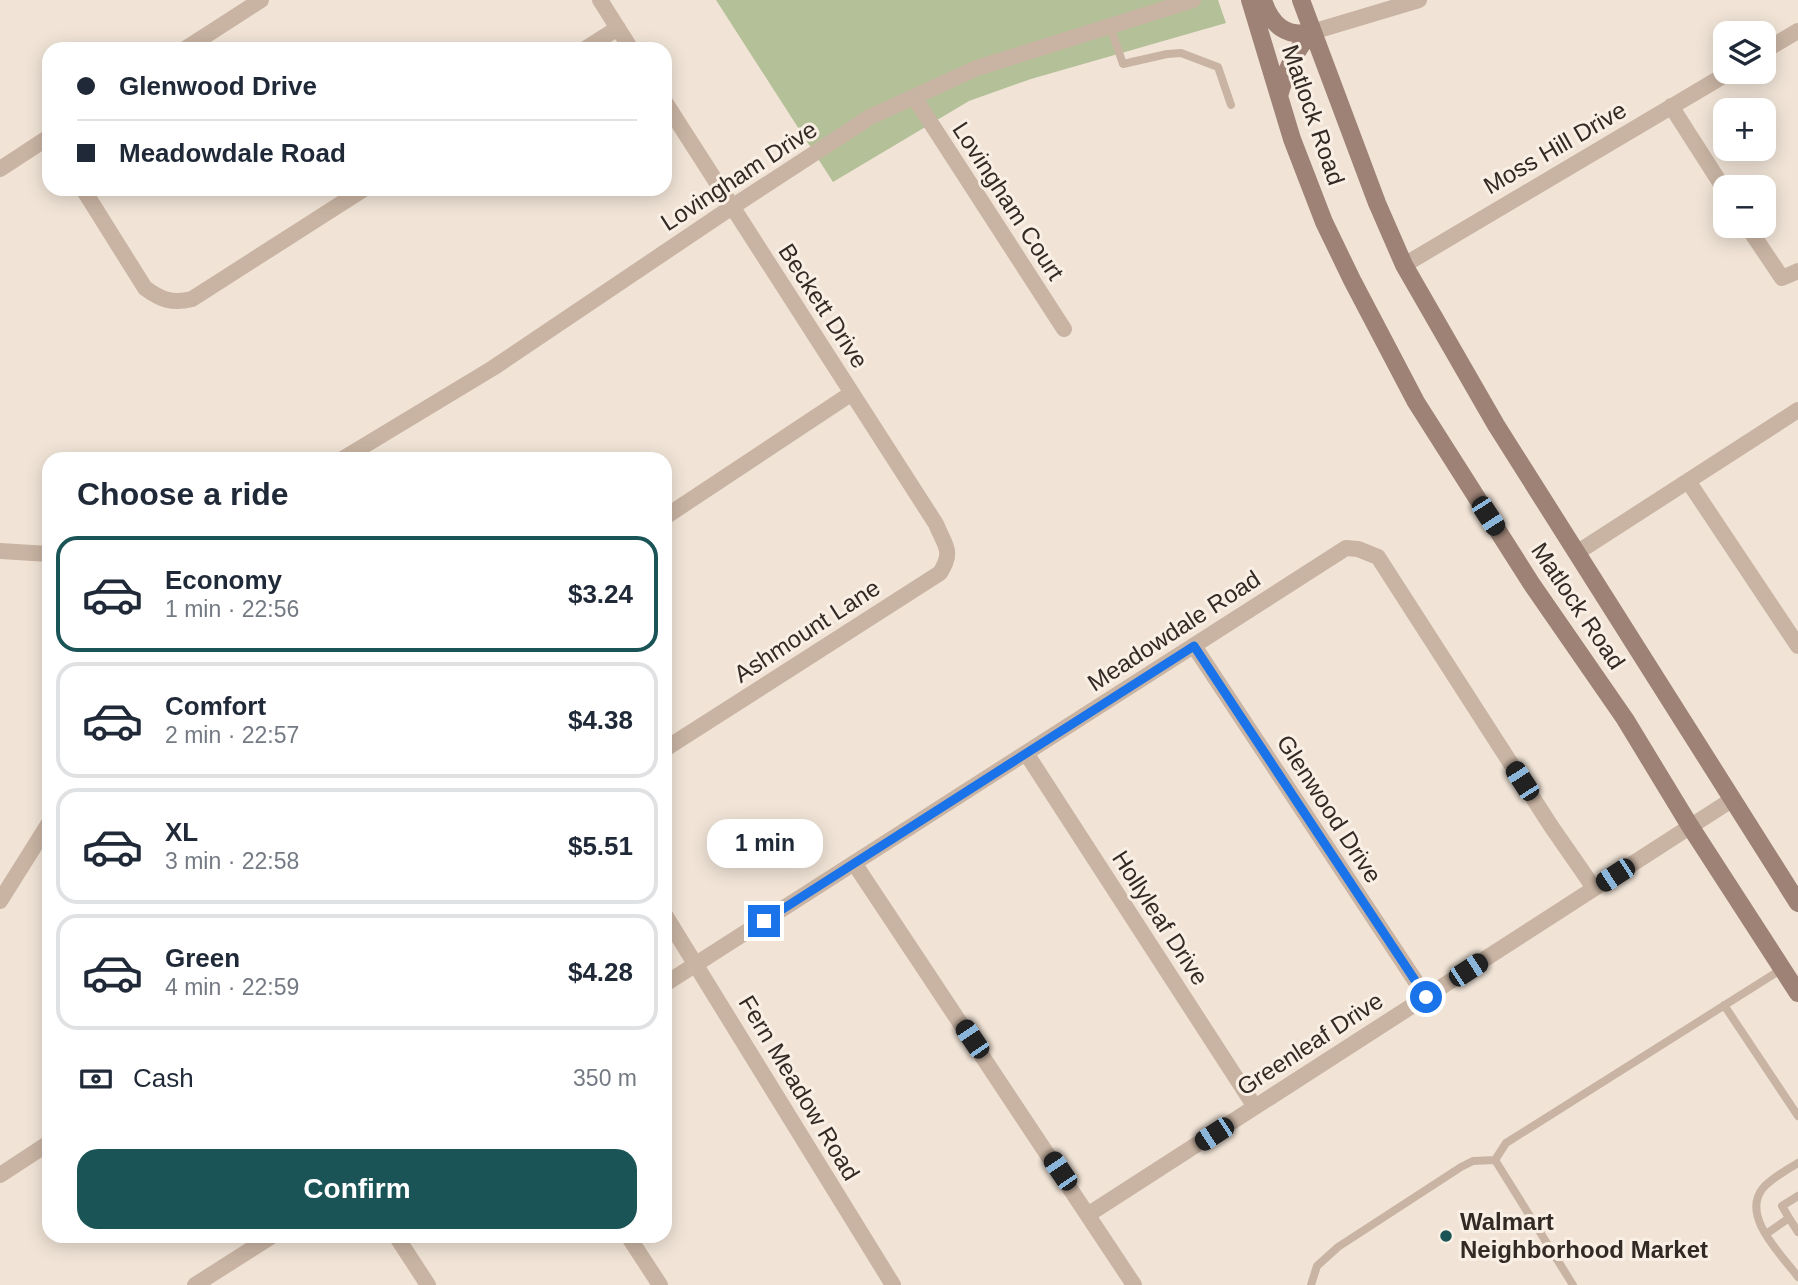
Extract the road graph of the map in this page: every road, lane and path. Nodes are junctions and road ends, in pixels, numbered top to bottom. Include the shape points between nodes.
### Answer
1 (261, 0) edge
2 (600, 0) edge
3 (1193, 0) edge
4 (1250, 0) edge
5 (1263, 0) edge
6 (1301, 0) edge
7 (1419, 0) edge
8 (1110, 26) junction
9 (618, 28) junction
10 (1798, 31) edge
11 (1312, 32) junction
12 (196, 42) edge
13 (596, 42) edge
14 (627, 42) edge
15 (1776, 44) edge
16 (1713, 82) edge
17 (1279, 96) junction
18 (914, 97) junction
19 (1231, 105) dead end
20 (1671, 106) junction
21 (672, 113) edge
22 (42, 142) edge
23 (0, 169) edge
24 (1715, 175) edge
25 (87, 196) edge
26 (353, 196) edge
27 (732, 207) junction
28 (1754, 238) edge
29 (1404, 265) junction
30 (1793, 274) edge
31 (1065, 330) dead end
32 (852, 393) junction
33 (1798, 410) edge
34 (354, 452) edge
35 (1688, 481) junction
36 (672, 512) edge
37 (941, 537) joint
38 (0, 551) edge
39 (1578, 552) junction
40 (42, 554) edge
41 (1194, 646) junction
42 (1798, 646) edge
43 (672, 745) edge
44 (1027, 753) junction
45 (1733, 799) junction
46 (1690, 826) junction
47 (42, 834) edge
48 (854, 863) junction
49 (1594, 888) junction
50 (0, 901) edge
51 (1798, 903) edge
52 (672, 926) edge
53 (697, 964) junction
54 (1782, 969) junction
55 (672, 980) edge
56 (1798, 993) edge
57 (1426, 997) junction
58 (1724, 1005) junction
59 (1255, 1107) junction
60 (1798, 1116) edge
61 (42, 1148) edge
62 (1495, 1160) junction
63 (1798, 1163) edge
64 (0, 1175) edge
65 (1798, 1196) edge
66 (1089, 1214) junction
67 (1789, 1218) junction
68 (1798, 1232) edge
69 (1766, 1234) junction
70 (261, 1243) edge
71 (401, 1243) edge
72 (633, 1243) edge
73 (1798, 1277) edge
74 (195, 1285) edge
75 (428, 1285) edge
76 (660, 1285) edge
77 (894, 1285) edge
78 (1134, 1285) edge
79 (1311, 1285) edge
80 (1573, 1285) edge

1 - 12 street
2 - 9 street
3 - 8 street, Lovingham Drive
4 - 17 main road, Matlock Road
5 - 11 main road via 1277,26 1298,36
6 - 11 main road, Matlock Road
7 - 11 street
8 - 18 street, Lovingham Drive via 977,68
8 - 19 lane via 1124,64 1181,53 1218,66
9 - 13 street
9 - 14 street
10 - 15 street
11 - 17 main road via 1292,59
11 - 29 main road, Matlock Road
16 - 20 street, Moss Hill Drive
17 - 46 main road, Matlock Road via 1324,222 1416,402
18 - 27 street, Lovingham Drive via 870,117
18 - 31 street, Lovingham Court
20 - 24 street
20 - 29 street, Moss Hill Drive
21 - 27 street, Beckett Drive
22 - 23 street
25 - 26 street via 145,288 177,303 192,299
27 - 32 street, Beckett Drive
27 - 34 street, Lovingham Drive via 493,368
28 - 30 street via 1777,274 1782,278
29 - 39 main road, Matlock Road via 1465,375
32 - 36 street
32 - 37 street, Beckett Drive
33 - 35 street
35 - 39 street
35 - 42 street
37 - 43 street, Ashmount Lane via 948,561 940,573
38 - 40 street
39 - 45 main road, Matlock Road
41 - 44 street, Meadowdale Road
41 - 49 street, Meadowdale Road via 1346,548 1378,557
41 - 57 street, Glenwood Drive
44 - 48 street, Meadowdale Road
44 - 59 street, Hollyleaf Drive
45 - 46 street, Greenleaf Drive
45 - 51 main road, Matlock Road
46 - 49 street, Greenleaf Drive
46 - 54 main road, Matlock Road
47 - 50 street
48 - 53 street, Meadowdale Road
48 - 66 street
49 - 57 street, Greenleaf Drive
52 - 53 street, Fern Meadow Road
53 - 55 street, Meadowdale Road
53 - 77 street, Fern Meadow Road
54 - 56 main road, Matlock Road
54 - 58 lane
57 - 59 street, Greenleaf Drive
58 - 60 lane
58 - 62 lane via 1506,1143
59 - 66 street, Greenleaf Drive
61 - 64 street
62 - 79 lane via 1461,1167 1338,1247 1317,1266
62 - 80 lane
63 - 69 lane via 1762,1189 1755,1205
65 - 67 lane via 1782,1206
66 - 78 street
67 - 68 lane
67 - 69 lane
69 - 73 lane
70 - 74 street
71 - 75 street
72 - 76 street

